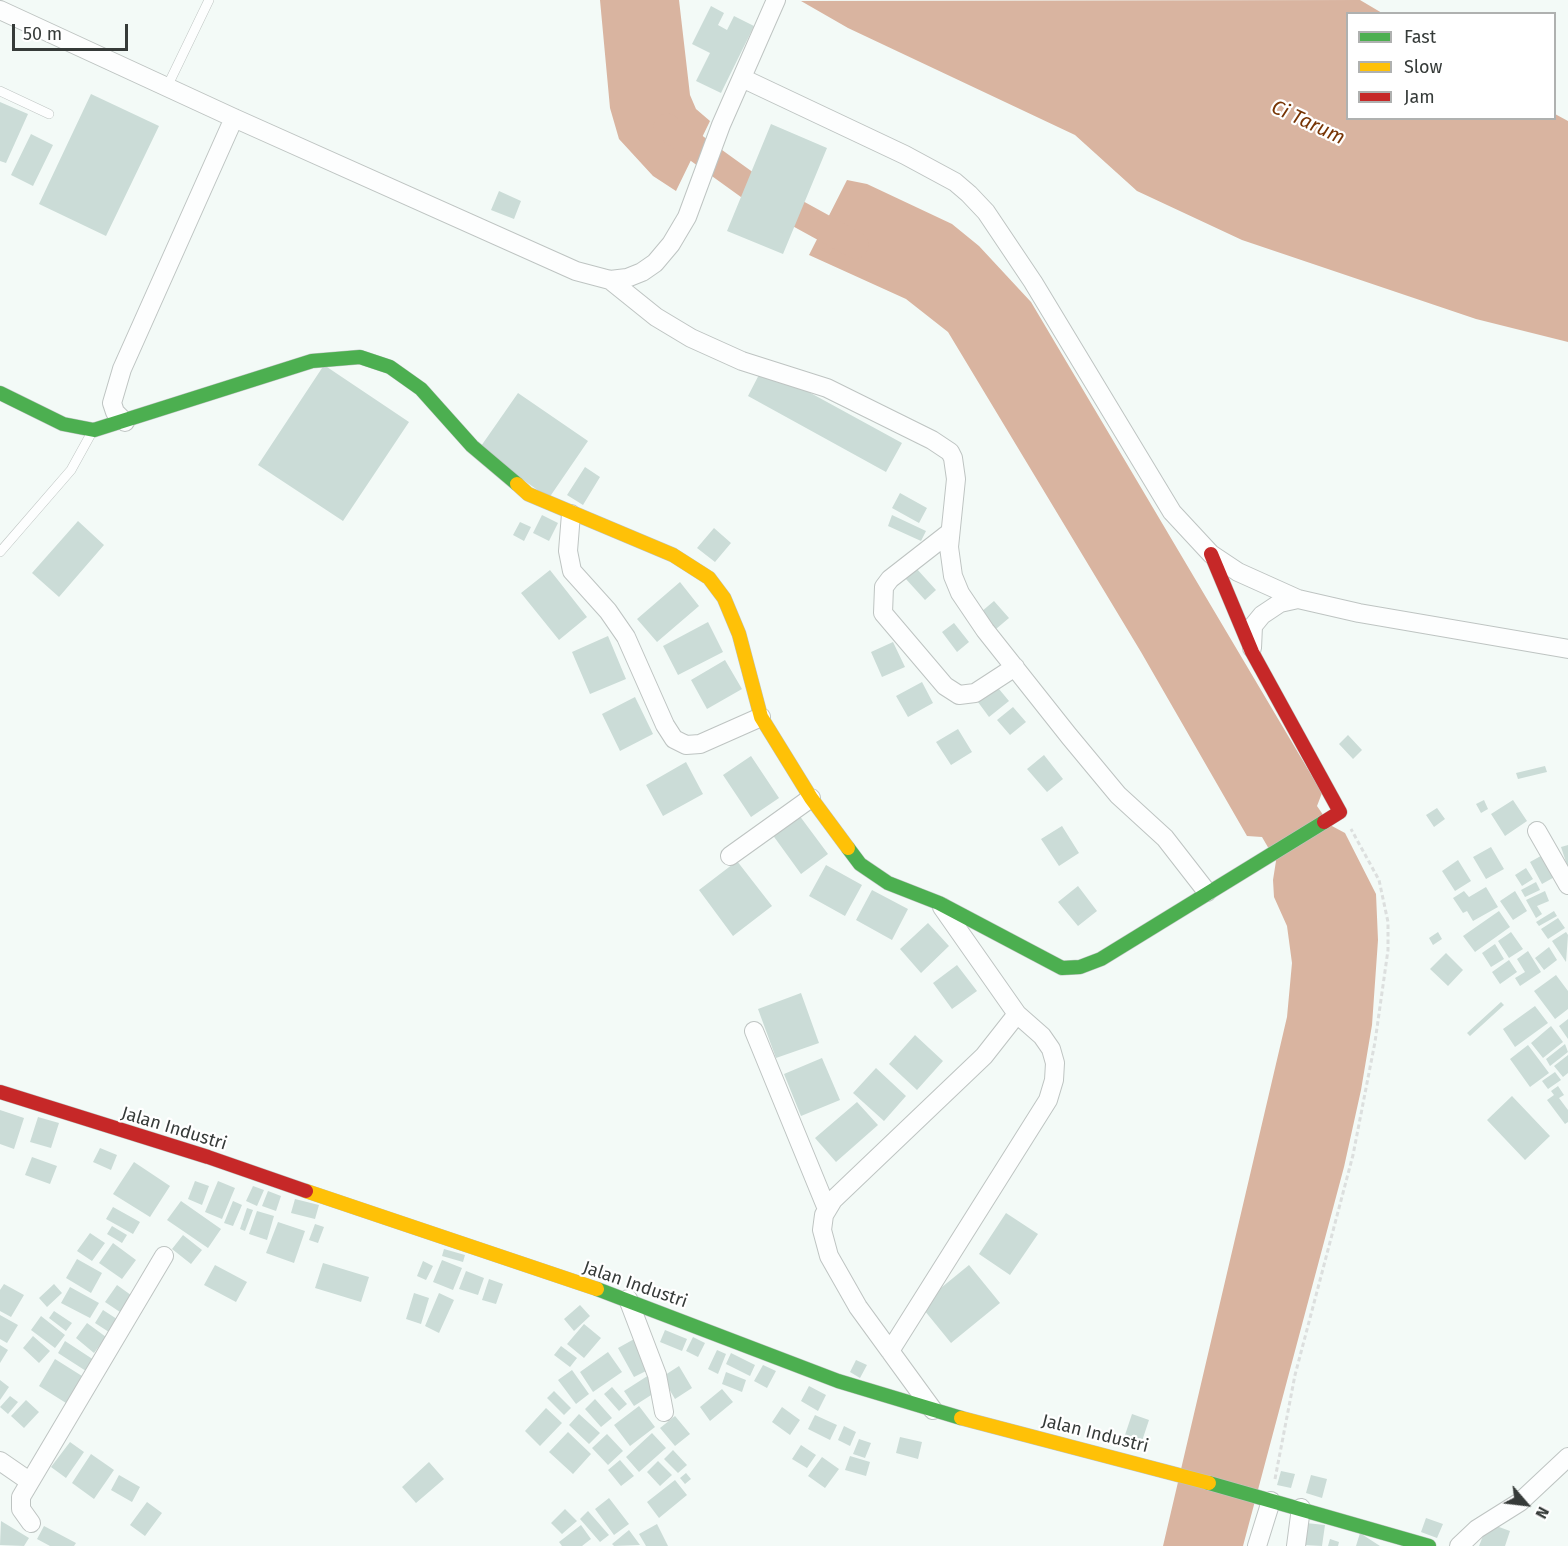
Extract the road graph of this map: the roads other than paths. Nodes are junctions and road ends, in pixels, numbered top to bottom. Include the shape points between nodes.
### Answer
1 (209, 0) edge
2 (775, 3) edge
3 (0, 10) edge
4 (742, 78) junction
5 (167, 87) junction
6 (0, 91) edge
7 (49, 114) dead end
8 (234, 118) junction
9 (610, 280) junction
10 (0, 393) edge
11 (125, 422) junction
12 (94, 430) junction
13 (571, 514) junction
14 (949, 533) junction
15 (0, 552) edge
16 (1211, 554) junction
17 (1298, 599) junction
18 (1568, 649) edge
19 (1252, 652) junction
20 (1015, 667) junction
21 (761, 717) junction
22 (811, 798) junction
23 (1537, 831) dead end
24 (730, 856) dead end
25 (1568, 885) edge
26 (1207, 892) junction
27 (939, 903) junction
28 (1017, 1014) junction
29 (754, 1031) dead end
30 (0, 1092) edge
31 (827, 1209) junction
32 (164, 1256) dead end
33 (628, 1299) junction
34 (890, 1350) junction
35 (934, 1411) junction
36 (664, 1412) dead end
37 (1568, 1457) edge
38 (0, 1461) edge
39 (29, 1481) junction
40 (1266, 1499) junction
41 (1301, 1508) junction
42 (31, 1523) dead end
43 (1257, 1546) edge
44 (1296, 1546) edge
45 (1429, 1546) edge
46 (1459, 1546) edge

1 - 5 lane
2 - 4 street
3 - 5 street
4 - 9 street via 687,217 671,244 655,263 627,278
4 - 16 street via 905,155 969,194 986,212 1033,282 1172,512
5 - 8 street
6 - 7 lane
8 - 9 street via 576,271
8 - 11 street via 118,380 112,403
9 - 14 street via 656,317 700,343 827,388 944,447 953,458 956,478
10 - 12 street via 63,424
11 - 12 street
11 - 13 street via 262,375 332,358 360,357 406,377 510,482
12 - 15 lane via 71,471
13 - 21 street via 642,540 687,562 709,578 724,598 739,634
13 - 21 street via 568,551 572,571 626,637 674,738 686,744 700,744
14 - 20 street via 956,584 985,630
14 - 20 street via 890,579 884,587 883,613 945,686 959,695 975,693
16 - 17 street via 1238,572
16 - 19 street
17 - 18 street
17 - 19 street via 1273,606 1256,621
19 - 26 street via 1340,812
20 - 26 street via 1110,786 1165,838
21 - 22 street
22 - 24 street
22 - 27 street via 849,851 873,874
23 - 25 street
26 - 27 street via 1101,959 1070,968 1053,964
27 - 28 street
28 - 31 street via 984,1056 842,1190
28 - 34 street via 1051,1049 1055,1063 1048,1100
29 - 31 street
30 - 33 street, Jalan Industri via 208,1156 548,1275
31 - 34 street via 822,1230 829,1256 858,1307
32 - 39 street
33 - 35 street, Jalan Industri via 838,1381
33 - 36 street via 657,1375
34 - 35 street
35 - 40 street, Jalan Industri
37 - 46 street via 1520,1502 1477,1529
38 - 39 street
39 - 42 street via 20,1502
40 - 41 street, Jalan Industri
40 - 43 street
41 - 44 street
41 - 45 street, Jalan Industri

